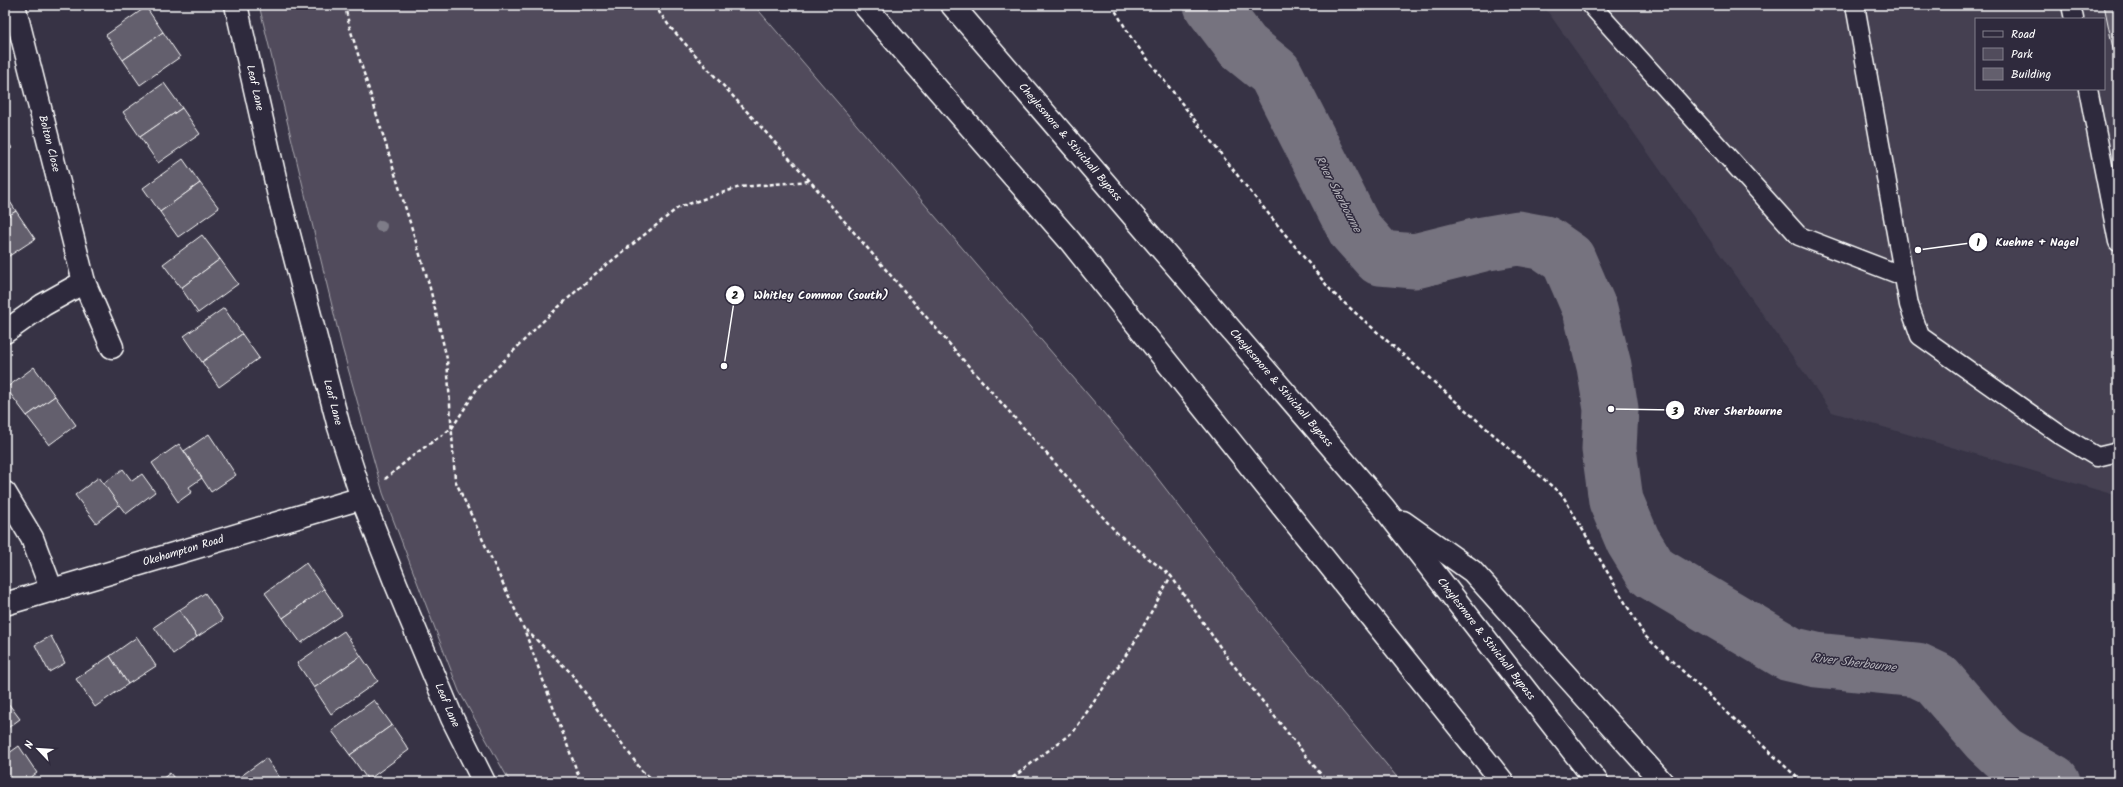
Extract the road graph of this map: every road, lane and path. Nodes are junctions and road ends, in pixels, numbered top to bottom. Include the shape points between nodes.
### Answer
1 (14, 5) edge
2 (236, 5) edge
3 (345, 5) edge
4 (654, 5) edge
5 (864, 5) edge
6 (952, 5) edge
7 (1112, 5) edge
8 (1591, 5) edge
9 (1855, 5) edge
10 (2071, 5) edge
11 (2074, 18) edge
12 (2088, 90) edge
13 (810, 181) junction
14 (2118, 242) edge
15 (1903, 276) junction
16 (84, 282) junction
17 (5, 332) edge
18 (112, 347) dead end
19 (452, 428) junction
20 (2118, 452) edge
21 (5, 493) edge
22 (362, 498) junction
23 (1384, 508) junction
24 (1171, 576) junction
25 (52, 591) junction
26 (5, 604) edge
27 (524, 629) junction
28 (484, 782) edge
29 (581, 782) edge
30 (656, 782) edge
31 (1007, 782) edge
32 (1327, 782) edge
33 (1503, 782) edge
34 (1597, 782) edge
35 (1662, 782) edge
36 (1802, 782) edge

1 - 16 main road, Bolton Close
2 - 22 main road, Leaf Lane via 280,200 339,427
3 - 19 path via 429,284 447,359
4 - 13 path via 670,27
5 - 33 main road via 1070,241
6 - 23 main road, Cheylesmore & Stivichall Bypass
7 - 36 path via 1132,39 1244,185 1333,293 1563,496 1644,635
8 - 15 lane via 1799,236
9 - 15 lane
10 - 11 lane
12 - 14 lane
13 - 19 path via 740,187 679,207 594,275 541,323 478,386
13 - 24 path via 1116,533
15 - 20 lane via 1909,305 1920,336 2059,434 2096,457
16 - 17 main road via 43,305
16 - 18 main road, Bolton Close
19 - 22 path via 415,454
19 - 27 path via 455,480
21 - 25 main road via 32,538
22 - 25 main road, Okehampton Road
22 - 28 main road, Leaf Lane via 452,718
23 - 34 main road, Cheylesmore & Stivichall Bypass
23 - 35 main road via 1472,570
24 - 31 path via 1134,643 1074,731
24 - 32 path via 1227,657
25 - 26 main road, Okehampton Road
27 - 29 path
27 - 30 path via 570,672 642,771

